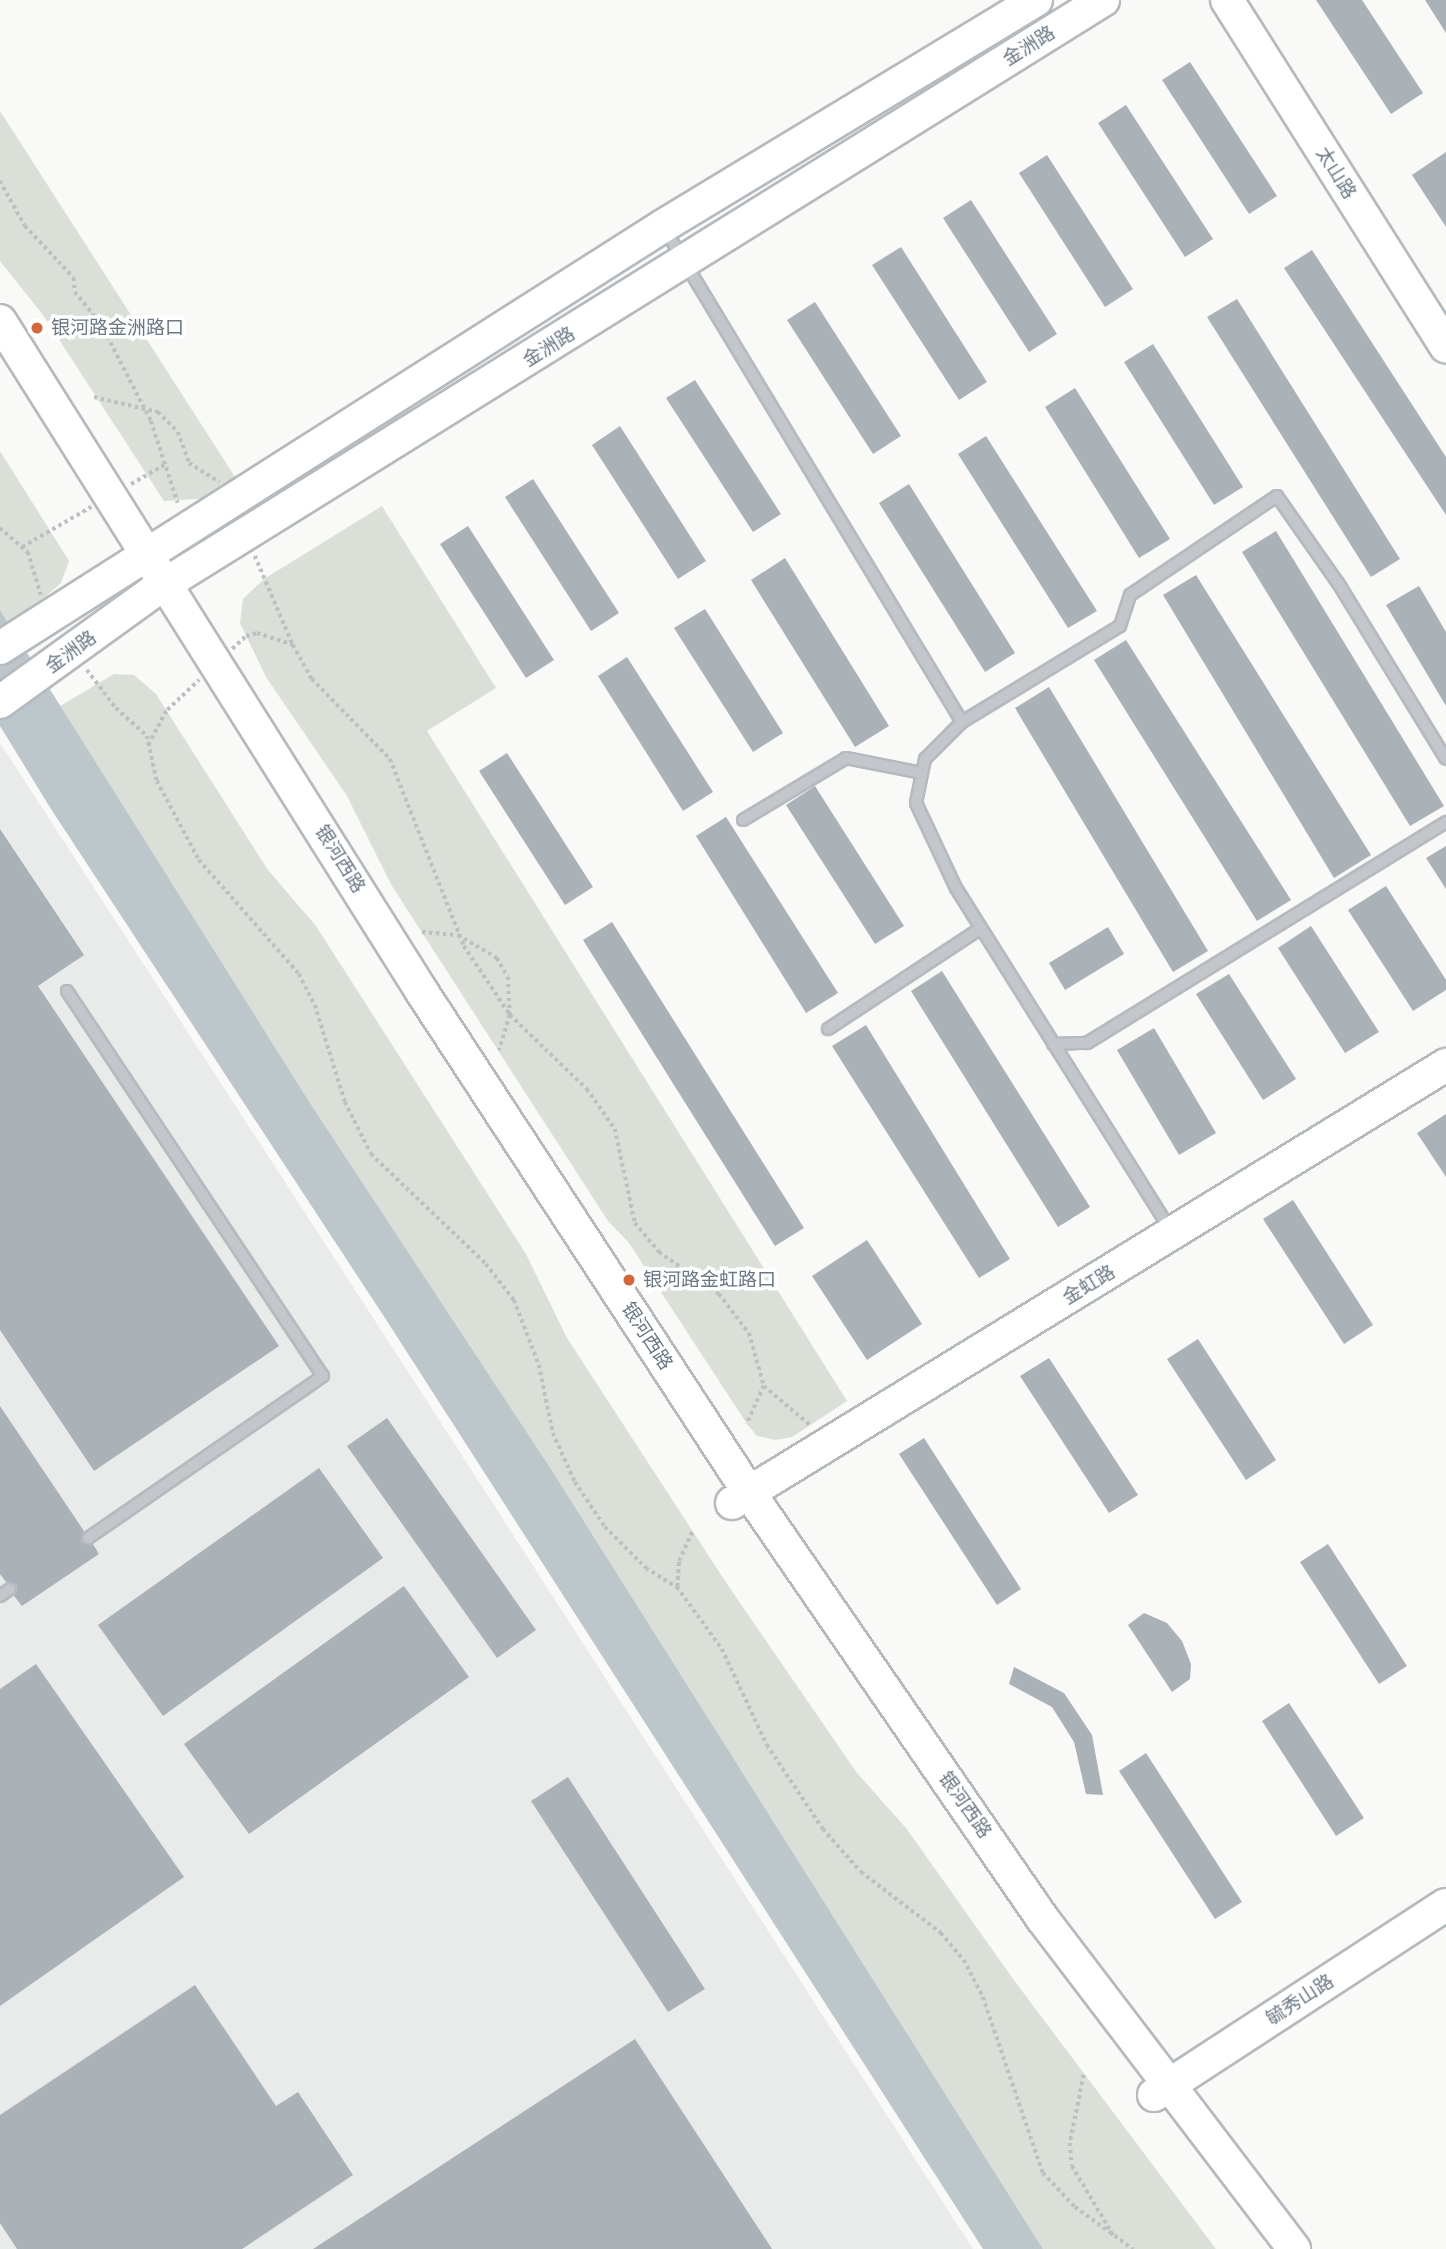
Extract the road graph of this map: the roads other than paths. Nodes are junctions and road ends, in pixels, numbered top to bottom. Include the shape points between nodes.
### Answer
1 (1036, 0) edge
2 (1103, 0) edge
3 (1227, 0) edge
4 (663, 226) junction
5 (683, 264) junction
6 (0, 321) edge
7 (1446, 347) edge
8 (0, 353) edge
9 (141, 559) junction
10 (161, 587) junction
11 (0, 648) edge
12 (0, 702) edge
13 (962, 722) junction
14 (1446, 759) edge
15 (922, 773) junction
16 (743, 820) dead end
17 (1446, 822) edge
18 (981, 928) junction
19 (67, 991) dead end
20 (828, 1030) dead end
21 (1053, 1044) junction
22 (1446, 1065) edge
23 (1173, 1235) junction
24 (740, 1497) junction
25 (88, 1538) dead end
26 (10, 1590) dead end
27 (0, 1597) edge
28 (1446, 1905) edge
29 (1161, 2091) junction
30 (1271, 2249) edge
31 (1294, 2249) edge

1 - 4 main road, 金洲路
2 - 5 main road, 金洲路
3 - 7 main road, 太山路
4 - 5 lane
4 - 9 main road, 金洲路
5 - 10 main road, 金洲路
5 - 13 lane
6 - 9 main road, 银河西路
8 - 9 main road, 银河西路
9 - 10 main road, 银河西路
9 - 11 main road, 金洲路 via 42,610
10 - 12 main road, 金洲路
10 - 24 main road, 银河西路
13 - 14 lane via 1120,626 1130,595 1277,496 1338,583
13 - 15 lane via 925,759
15 - 16 lane via 846,758
15 - 18 lane via 916,803 956,888
17 - 21 lane via 1087,1044
18 - 20 lane
18 - 21 lane
19 - 25 lane via 323,1376
21 - 23 lane
22 - 23 main road, 金虹路
23 - 24 main road, 金虹路
24 - 29 main road, 银河西路 via 1034,1933
26 - 27 lane
28 - 29 main road, 毓秀山路
29 - 30 main road, 银河西路
29 - 31 main road, 银河西路

